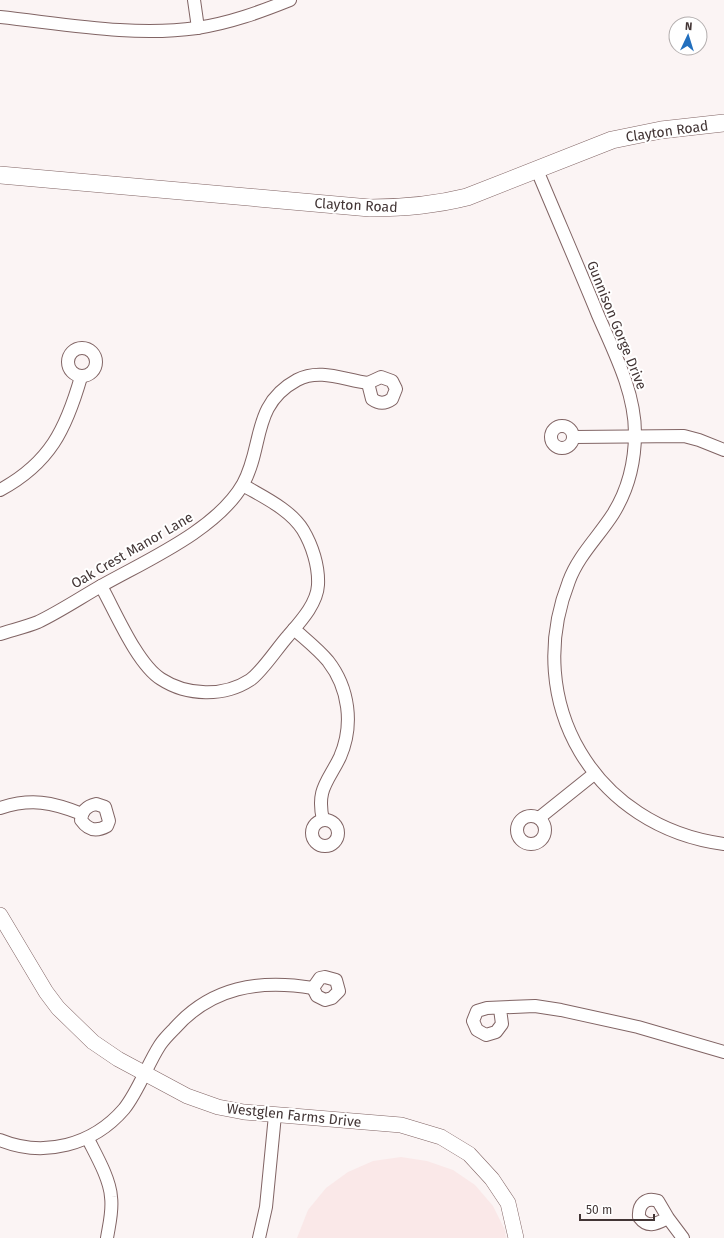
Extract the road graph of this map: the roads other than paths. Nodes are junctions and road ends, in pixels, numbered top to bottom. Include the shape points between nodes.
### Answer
1 (194, 0) edge
2 (290, 0) edge
3 (0, 17) edge
4 (198, 28) junction
5 (724, 123) edge
6 (537, 170) junction
7 (0, 175) edge
8 (81, 377) dead end
9 (368, 383) dead end
10 (635, 436) junction
11 (574, 437) dead end
12 (724, 450) edge
13 (243, 485) junction
14 (0, 490) edge
15 (101, 586) junction
16 (294, 629) junction
17 (0, 634) edge
18 (594, 774) junction
19 (0, 808) edge
20 (82, 814) dead end
21 (539, 818) dead end
22 (323, 820) dead end
23 (724, 844) edge
24 (0, 915) edge
25 (312, 988) dead end
26 (500, 1009) junction
27 (724, 1052) edge
28 (146, 1072) junction
29 (275, 1115) junction
30 (88, 1139) junction
31 (0, 1140) edge
32 (668, 1218) junction
33 (107, 1238) edge
34 (259, 1238) edge
35 (516, 1238) edge
36 (683, 1238) edge

1 - 4 street
2 - 4 street via 258,13
3 - 4 street via 136,31
5 - 6 main road, Clayton Road via 661,130 612,140
6 - 7 main road, Clayton Road via 453,200 430,205 390,208
6 - 10 street, Gunnison Gorge Drive via 622,372 633,409
8 - 14 street via 67,420 57,439 30,471
9 - 13 street, Oak Crest Manor Lane via 327,374 297,380 284,389 264,413
10 - 11 street
10 - 12 street via 684,436
10 - 18 street, Gunnison Gorge Drive via 634,460 622,498 570,578 562,599 557,626 555,676 559,699 570,733
13 - 15 street, Oak Crest Manor Lane via 211,520 178,543
13 - 16 street via 290,514 310,543 315,562 317,588 315,598
15 - 16 street via 144,664 160,679 195,692 215,692 251,679
15 - 17 street, Oak Crest Manor Lane via 37,622
16 - 22 street via 327,660 337,675 348,714 348,734 340,757 326,779 320,808
18 - 21 street
18 - 23 street, Gunnison Gorge Drive via 624,804 655,823 686,836
19 - 20 street via 17,802 37,801
24 - 28 street, Westglen Farms Drive via 46,992 71,1022 118,1059
25 - 28 street via 283,984 263,985 219,995 198,1007 181,1022 161,1044
26 - 26 street via 487,1008 477,1011 473,1021 477,1030 486,1035 500,1029
26 - 27 street via 535,1006 578,1013
28 - 29 street, Westglen Farms Drive via 187,1096 244,1112
28 - 30 street via 124,1108
29 - 34 street via 266,1207
29 - 35 street, Westglen Farms Drive via 401,1125 422,1130 455,1144 481,1166 500,1190 508,1203
30 - 31 street via 69,1145 38,1148
30 - 33 street via 102,1167 111,1196
32 - 32 street via 658,1201 649,1200 642,1204 639,1212 643,1222 652,1226
32 - 36 street

